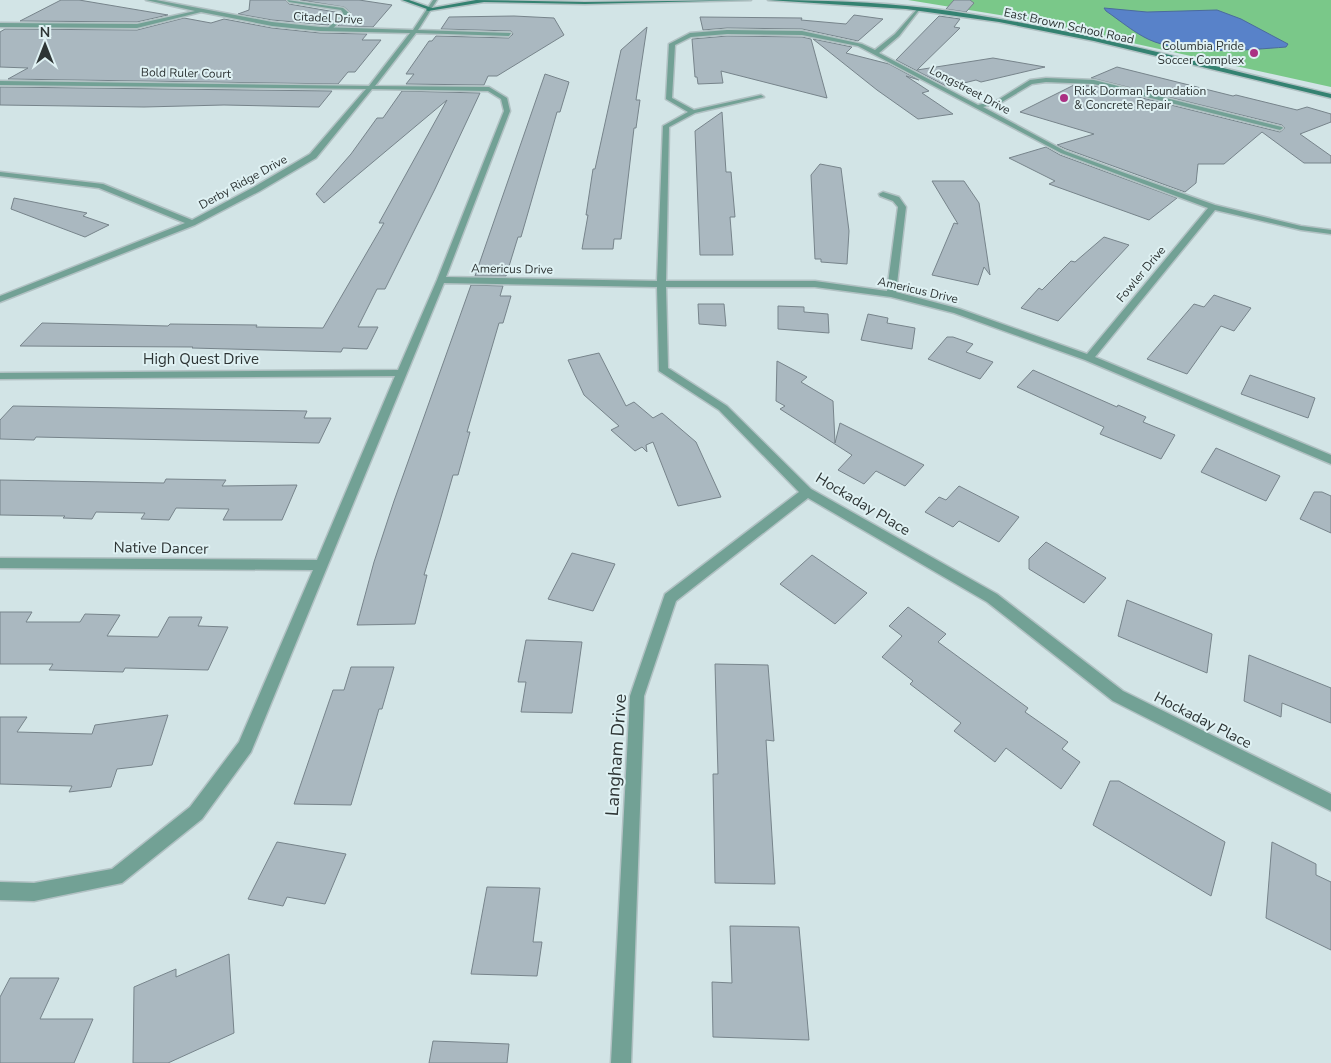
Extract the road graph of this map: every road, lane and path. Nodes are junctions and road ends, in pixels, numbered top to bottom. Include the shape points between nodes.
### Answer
1 (148, 0) edge
2 (404, 0) edge
3 (435, 0) edge
4 (483, 0) edge
5 (494, 0) edge
6 (749, 0) edge
7 (770, 0) edge
8 (289, 1) edge
9 (429, 9) junction
10 (918, 9) junction
11 (201, 10) junction
12 (0, 25) edge
13 (330, 29) junction
14 (414, 32) junction
15 (509, 34) dead end
16 (876, 52) junction
17 (0, 83) edge
18 (371, 86) junction
19 (1331, 96) edge
20 (761, 97) dead end
21 (976, 107) junction
22 (693, 112) junction
23 (1280, 128) dead end
24 (0, 174) edge
25 (883, 194) dead end
26 (1213, 206) junction
27 (192, 223) junction
28 (1331, 232) edge
29 (441, 280) junction
30 (661, 284) junction
31 (892, 294) junction
32 (0, 299) edge
33 (1089, 358) junction
34 (403, 372) junction
35 (0, 376) edge
36 (1331, 460) edge
37 (807, 492) junction
38 (0, 563) edge
39 (321, 566) junction
40 (1331, 803) edge
41 (0, 891) edge
42 (621, 1063) edge

1 - 11 street, Citadel Drive
2 - 9 main road
3 - 9 street, Derby Ridge Drive
4 - 5 main road
4 - 9 main road
5 - 6 main road via 603,3
7 - 10 main road, East Brown School Road
8 - 13 street via 343,9 346,13
9 - 14 street, Derby Ridge Drive
10 - 16 street via 897,35
10 - 19 main road, East Brown School Road via 995,20
11 - 12 street via 137,26
11 - 13 street, Citadel Drive via 272,24
13 - 14 street, Citadel Drive
14 - 15 street, Citadel Drive
14 - 18 street, Derby Ridge Drive
16 - 21 street, Longstreet Drive
16 - 22 street, Longstreet Drive via 832,38 802,33 690,35 672,44 669,99
17 - 18 street, Bold Ruler Court
18 - 27 street, Derby Ridge Drive via 313,156
18 - 29 street, Bold Ruler Court via 489,89 504,98 507,110
20 - 22 street, Hockaday Place
21 - 23 street via 1000,101 1030,82 1080,81
21 - 26 street, Longstreet Drive via 1063,152
22 - 30 street, Hockaday Place via 666,126
24 - 27 street via 100,186
25 - 31 street via 896,199 902,207
26 - 28 street, Longstreet Drive via 1301,228
26 - 33 street, Fowler Drive
27 - 32 street, Derby Ridge Drive
29 - 30 street, Americus Drive
29 - 34 street, Bold Ruler Court
30 - 31 street, Americus Drive via 814,284
30 - 37 street, Hockaday Place via 663,369 723,408
31 - 33 street, Americus Drive via 958,311
33 - 36 street, Americus Drive
34 - 35 street, High Quest Drive
34 - 39 street, Bold Ruler Court
37 - 40 street, Hockaday Place via 992,598 1118,696
37 - 42 street, Langham Drive via 670,598 637,696
38 - 39 street, Native Dancer
39 - 41 street, Bold Ruler Court via 245,748 196,813 116,876 34,892

